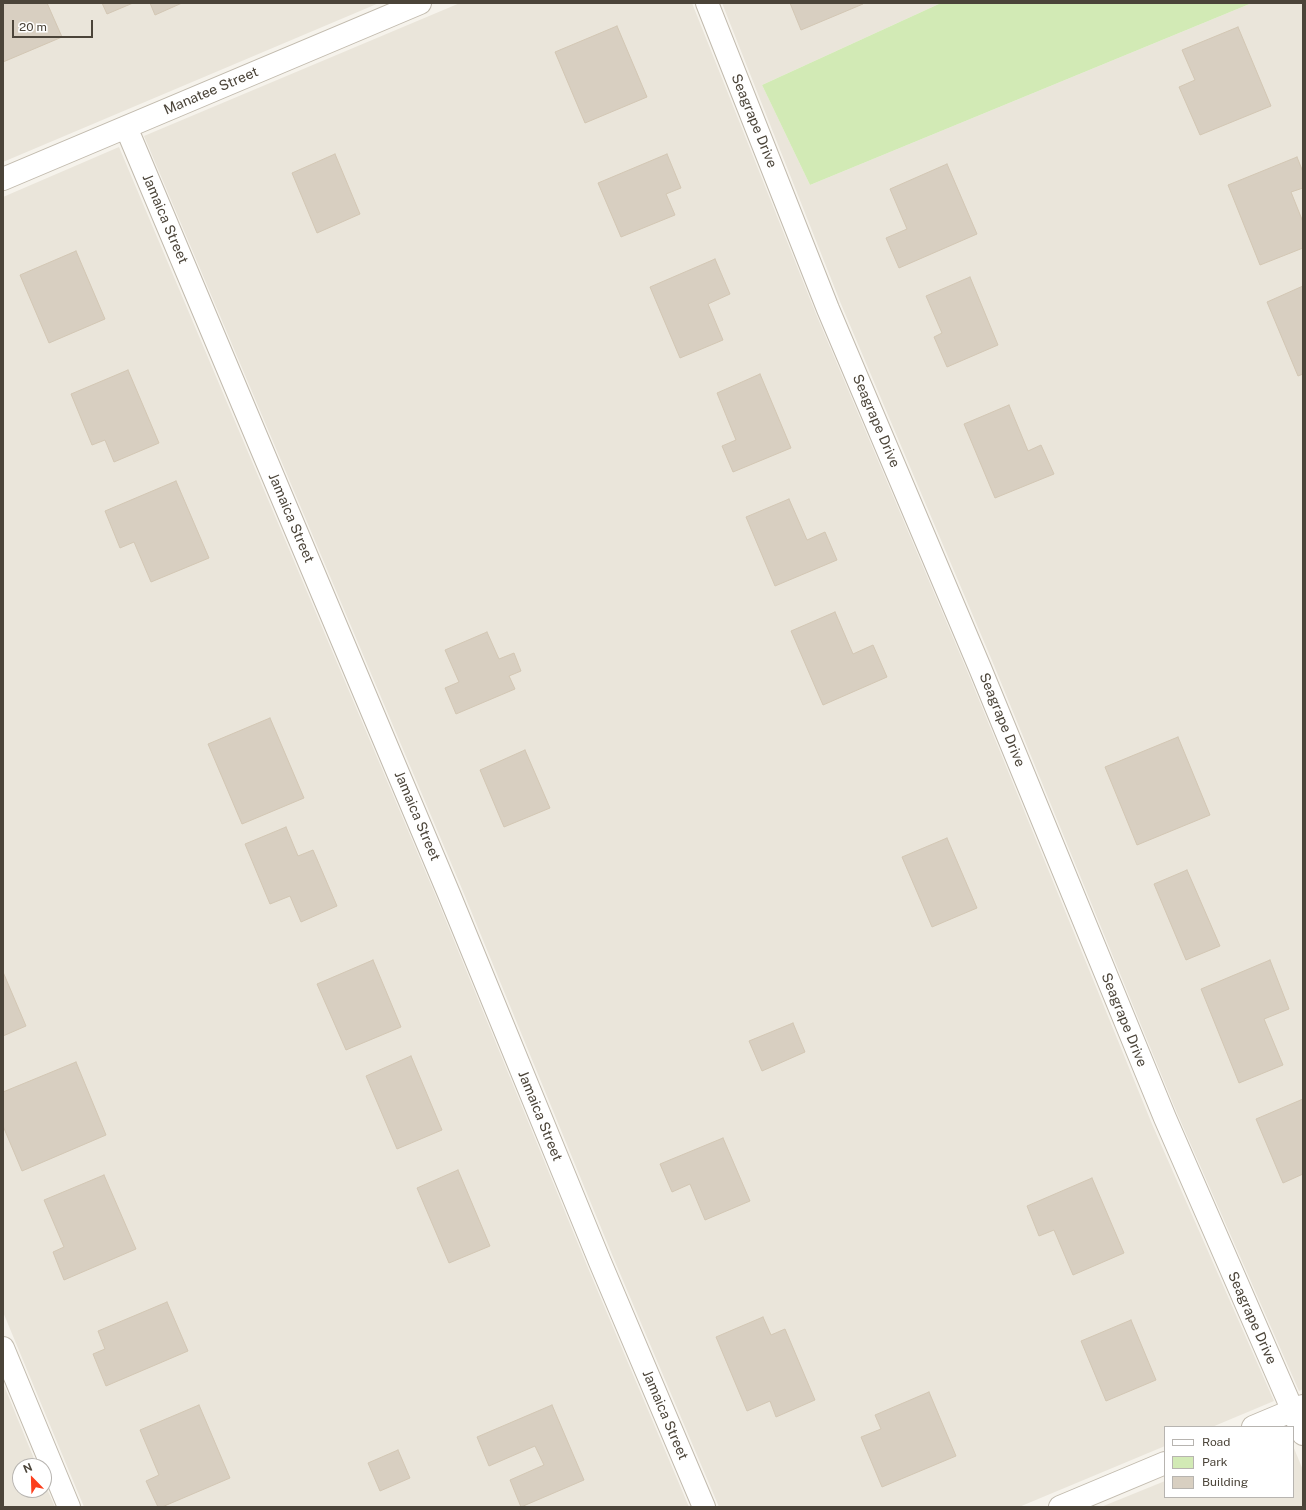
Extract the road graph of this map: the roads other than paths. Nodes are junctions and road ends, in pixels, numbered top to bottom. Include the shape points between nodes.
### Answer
1 (420, 3) edge
2 (707, 3) edge
3 (126, 127) junction
4 (3, 179) edge
5 (3, 1348) edge
6 (1298, 1408) edge
7 (1255, 1426) edge
8 (1303, 1434) edge
9 (1164, 1463) edge
10 (70, 1507) edge
11 (704, 1507) edge
12 (1060, 1507) edge

1 - 3 street, Manatee Street
2 - 6 street, Seagrape Drive via 828,309 980,668 1165,1118
3 - 4 street, Manatee Street
3 - 11 street, Jamaica Street
5 - 10 street
6 - 7 street
6 - 8 street, Seagrape Drive
9 - 12 street

